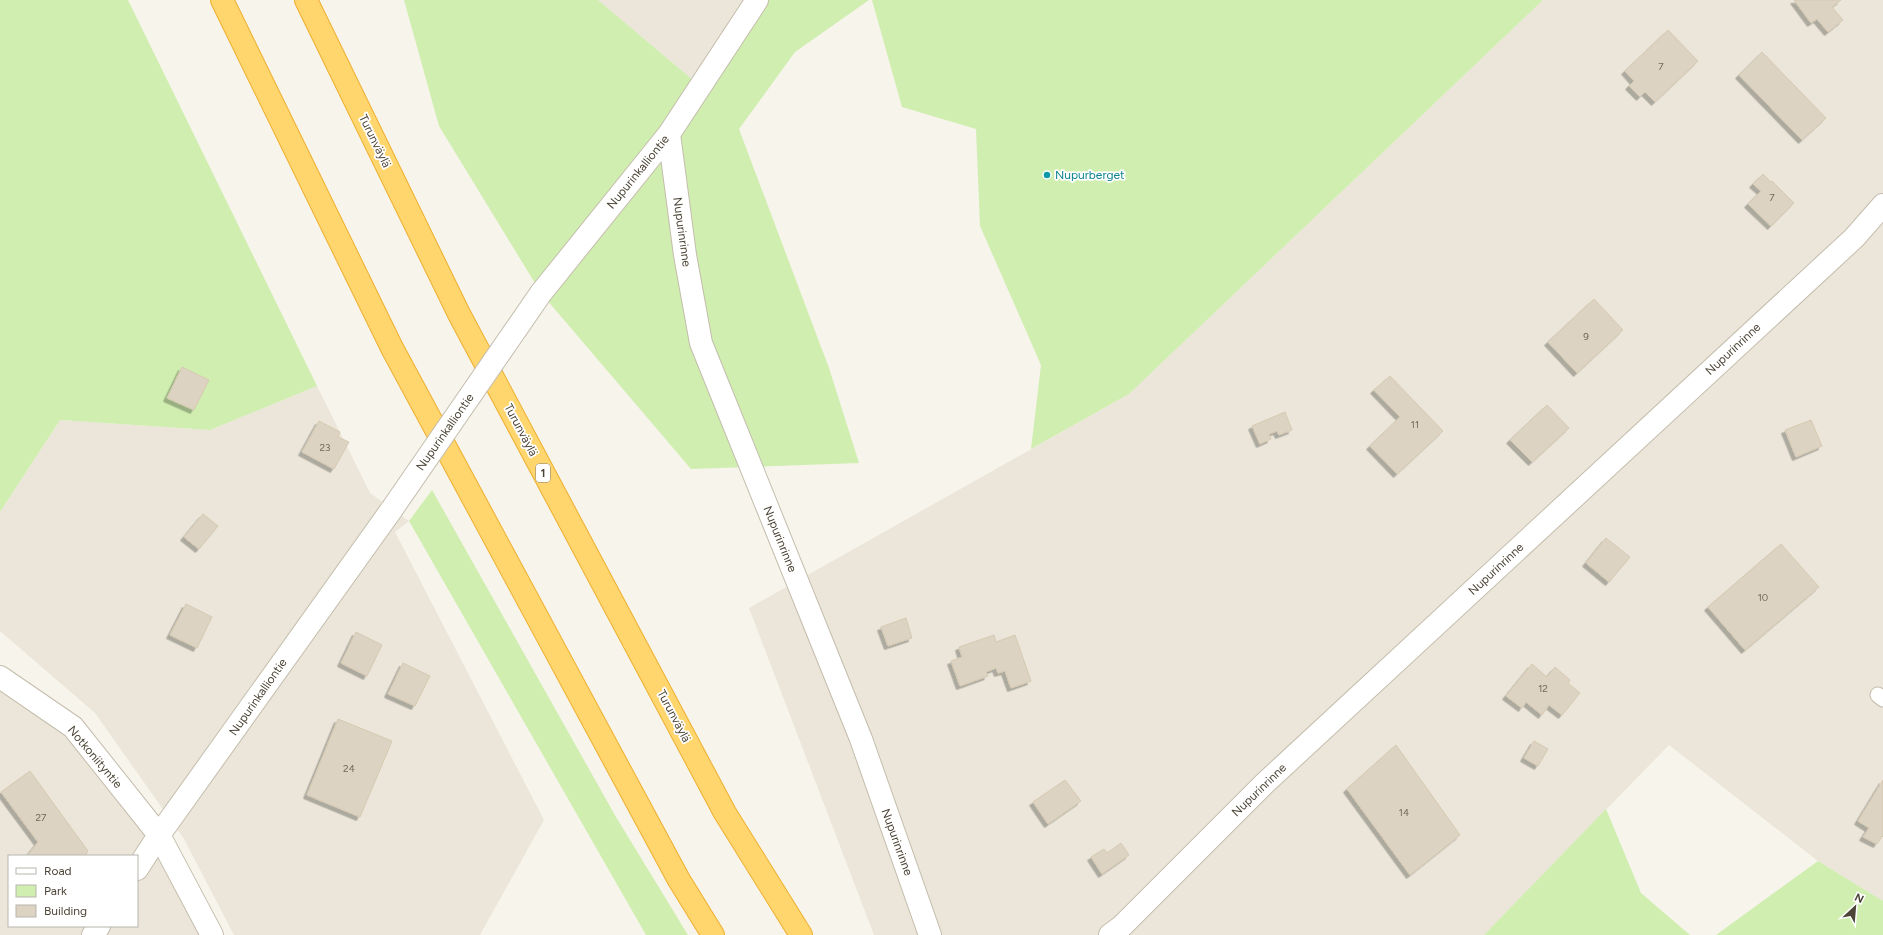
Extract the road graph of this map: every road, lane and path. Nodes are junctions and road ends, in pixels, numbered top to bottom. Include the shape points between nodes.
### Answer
1 (222, 0) edge
2 (306, 0) edge
3 (757, 0) edge
4 (669, 134) junction
5 (1883, 205) edge
6 (0, 677) edge
7 (160, 835) junction
8 (138, 868) edge
9 (212, 935) edge
10 (713, 935) edge
11 (801, 935) edge
12 (930, 935) edge
13 (1110, 935) edge

1 - 10 highway via 392,348 679,880
2 - 11 highway, Turunväylä / 1 via 462,321 725,812
3 - 4 street, Nupurinkalliontie
4 - 7 street, Nupurinkalliontie, bridge via 541,293 392,509
4 - 12 street, Nupurinrinne via 685,255 701,343 860,739
5 - 13 street, Nupurinrinne via 1854,238 1265,783
6 - 7 street, Notkoniityntie via 73,727
7 - 8 street, Nupurinkalliontie
7 - 9 street, Notkoniityntie

